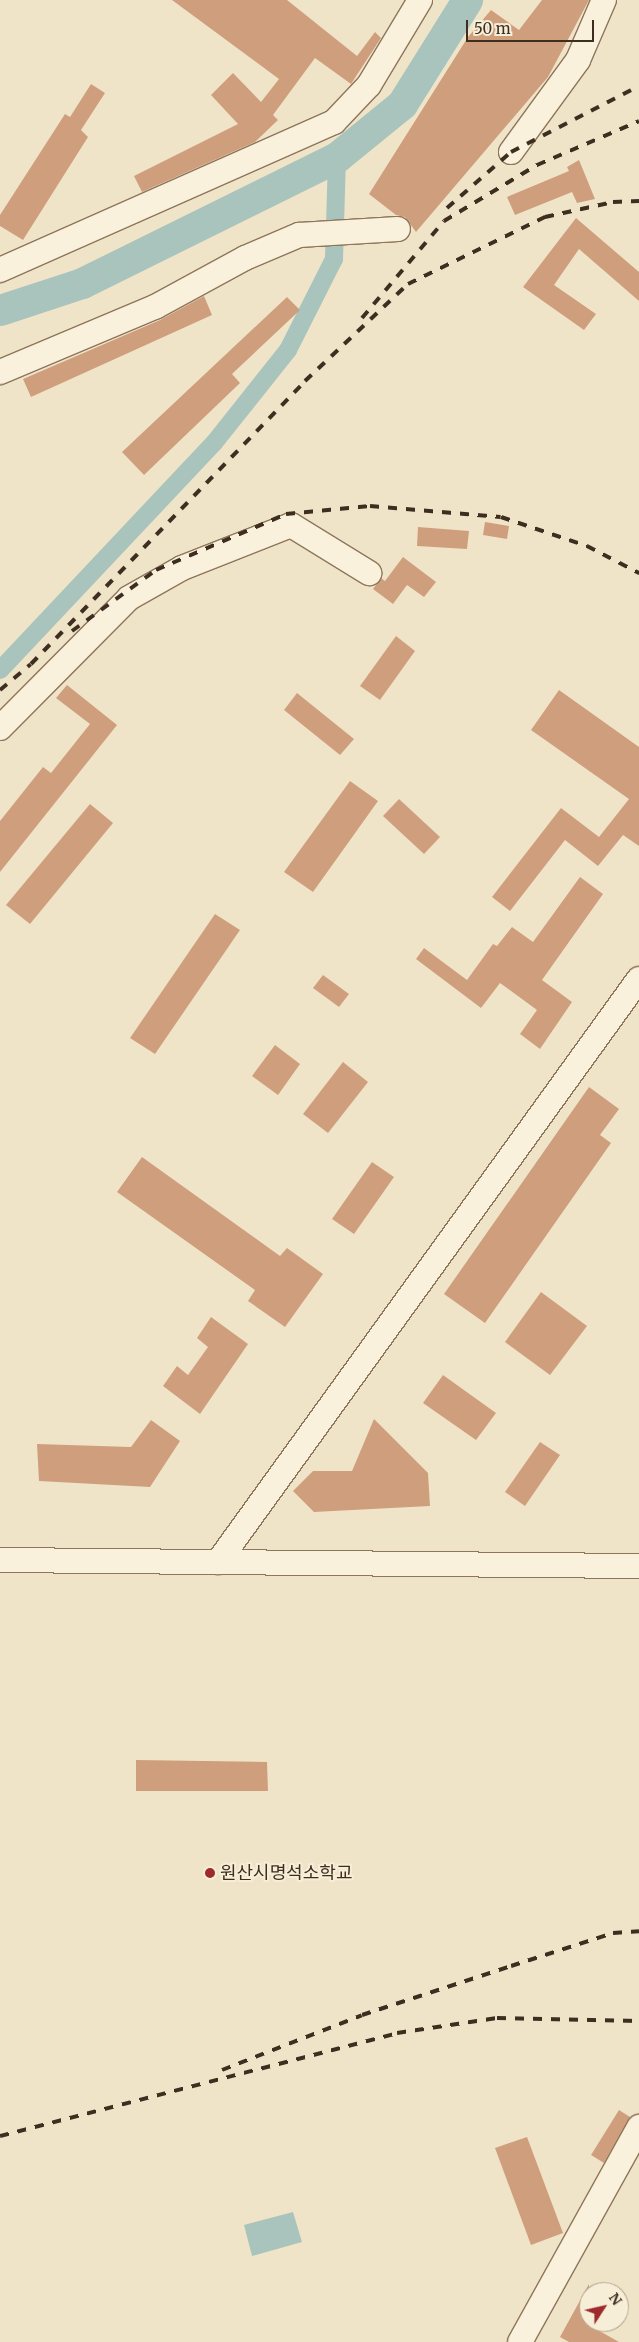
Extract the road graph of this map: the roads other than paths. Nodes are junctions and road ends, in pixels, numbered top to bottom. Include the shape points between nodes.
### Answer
1 (420, 0) edge
2 (604, 0) edge
3 (511, 152) dead end
4 (398, 229) dead end
5 (0, 270) edge
6 (0, 372) edge
7 (369, 573) dead end
8 (0, 728) edge
9 (639, 979) edge
10 (0, 1560) edge
11 (218, 1562) junction
12 (639, 1566) edge
13 (639, 2127) edge
14 (520, 2342) edge

1 - 5 street via 369,85 334,122
2 - 3 street via 578,60
4 - 6 street via 299,235 245,258 155,306
7 - 8 street via 291,525 182,568 129,598
9 - 11 street
10 - 11 street
11 - 12 street
13 - 14 street

